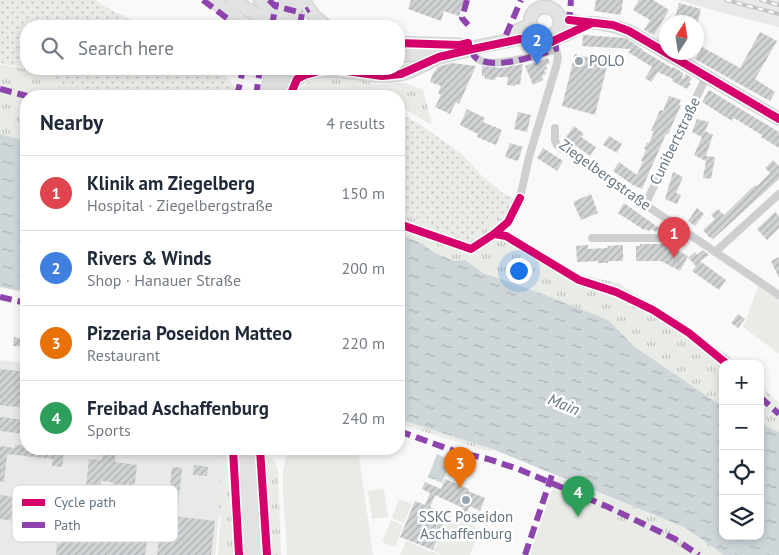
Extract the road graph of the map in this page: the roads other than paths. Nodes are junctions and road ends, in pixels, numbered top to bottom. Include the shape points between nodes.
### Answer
1 (212, 0) edge
2 (260, 0) edge
3 (285, 0) edge
4 (297, 0) edge
5 (303, 0) edge
6 (236, 3) edge
7 (548, 9) edge
8 (240, 20) edge
9 (278, 20) edge
10 (281, 20) edge
11 (285, 20) edge
12 (287, 20) edge
13 (319, 20) edge
14 (587, 23) junction
15 (535, 30) junction
16 (506, 35) junction
17 (520, 39) junction
18 (405, 42) edge
19 (460, 45) junction
20 (473, 49) junction
21 (424, 53) junction
22 (405, 55) edge
23 (405, 72) edge
24 (273, 75) edge
25 (275, 75) edge
26 (305, 75) edge
27 (375, 75) edge
28 (392, 75) edge
29 (706, 77) junction
30 (269, 90) edge
31 (279, 90) edge
32 (286, 90) edge
33 (779, 119) edge
34 (556, 128) dead end
35 (779, 194) edge
36 (520, 198) dead end
37 (645, 205) junction
38 (689, 235) junction
39 (592, 238) dead end
40 (715, 252) junction
41 (775, 288) edge
42 (779, 295) edge
43 (242, 455) edge
44 (252, 455) edge
45 (248, 478) junction
46 (247, 555) edge
47 (260, 555) edge

1 - 8 main road
2 - 10 main road
3 - 11 main road
4 - 12 main road
5 - 13 main road
6 - 9 main road
7 - 14 main road
7 - 15 main road via 531,18
7 - 15 main road via 549,36
7 - 16 main road via 529,8 520,24
14 - 17 main road via 546,43
14 - 29 main road via 629,31
15 - 16 main road
15 - 17 main road
16 - 19 main road
17 - 20 main road
18 - 19 main road
19 - 21 main road
20 - 21 main road
20 - 23 main road via 439,57
20 - 36 street via 477,59 502,62 556,49 556,67
21 - 22 main road
24 - 30 highway
25 - 31 main road
26 - 32 main road
27 - 28 main road
29 - 33 main road
29 - 37 street, Cunibertstraße
34 - 37 street, Ziegelbergstraße via 557,145
35 - 40 street
37 - 38 street, Ziegelbergstraße
38 - 39 street via 681,238
38 - 40 street, Ziegelbergstraße
40 - 41 street, Ziegelbergstraße
41 - 42 street, Ziegelbergstraße
43 - 45 highway
44 - 45 highway
45 - 46 highway
45 - 47 highway

